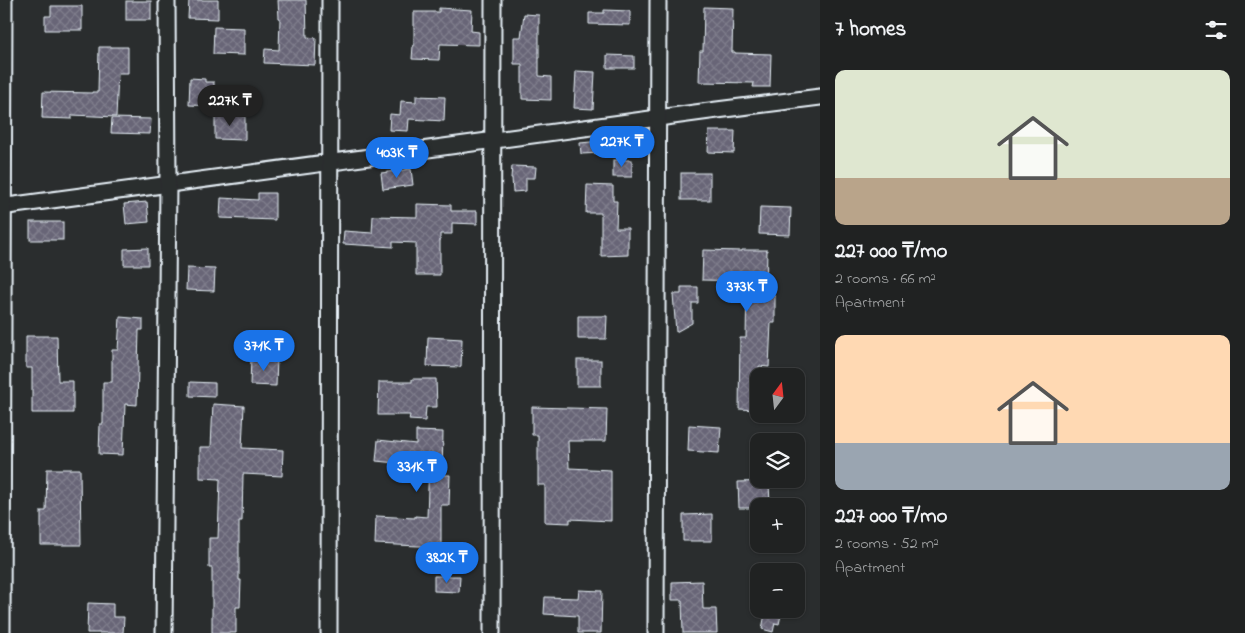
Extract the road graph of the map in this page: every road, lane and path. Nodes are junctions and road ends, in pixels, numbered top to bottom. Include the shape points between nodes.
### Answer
1 (4, 0) edge
2 (167, 0) edge
3 (330, 0) edge
4 (493, 0) edge
5 (658, 0) edge
6 (820, 97) edge
7 (657, 118) junction
8 (494, 140) junction
9 (329, 162) junction
10 (168, 184) junction
11 (2, 207) edge
12 (2, 633) edge
13 (164, 633) edge
14 (329, 633) edge
15 (492, 633) edge
16 (656, 633) edge

1 - 11 street
2 - 10 street
3 - 9 street
4 - 8 street
5 - 7 street
6 - 7 street
7 - 8 street
7 - 16 street
8 - 9 street
8 - 15 street
9 - 10 street
9 - 14 street
10 - 11 street
10 - 13 street
11 - 12 street

